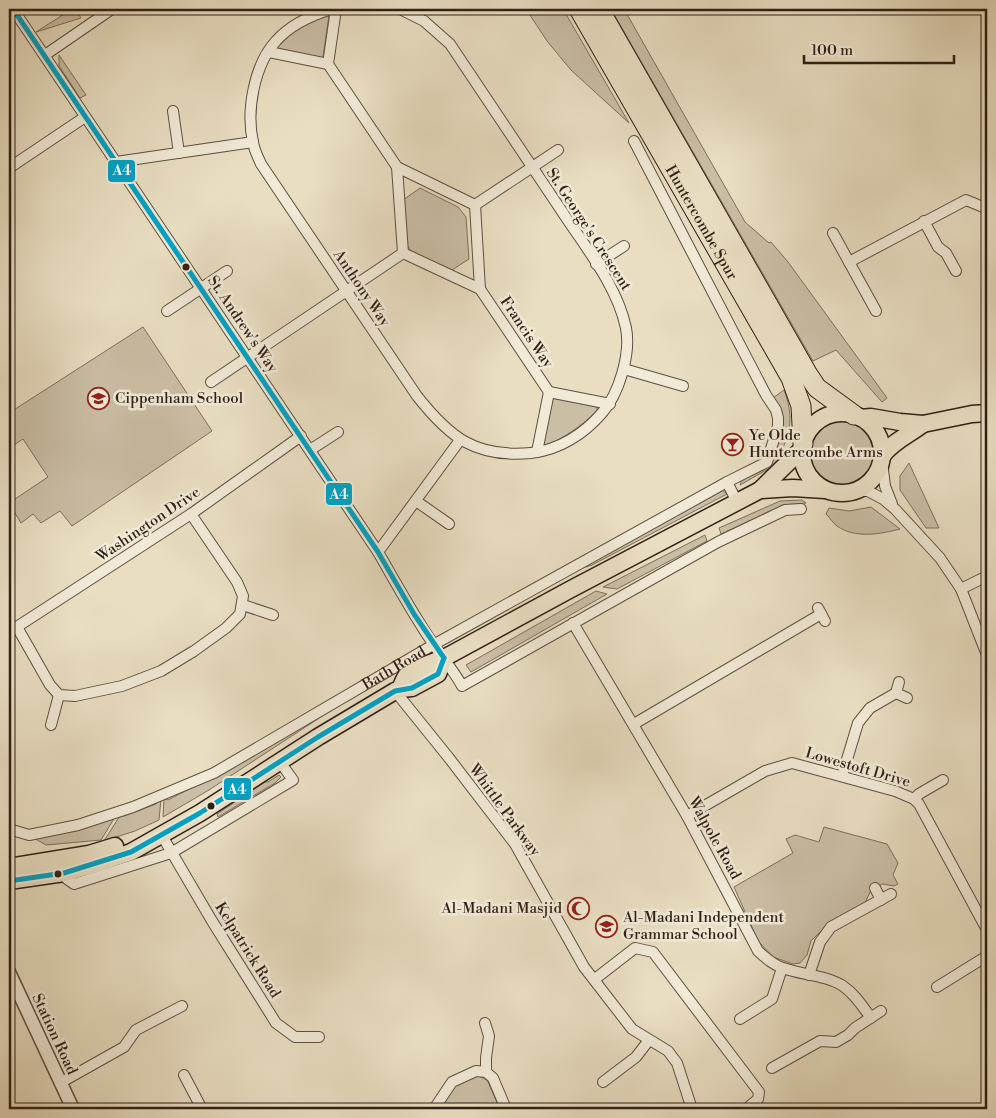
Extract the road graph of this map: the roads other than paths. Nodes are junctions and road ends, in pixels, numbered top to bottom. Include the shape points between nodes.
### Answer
1 (13, 9) edge
2 (112, 9) edge
3 (332, 9) edge
4 (336, 9) edge
5 (400, 9) edge
6 (579, 9) edge
7 (599, 9) edge
8 (269, 52) junction
9 (44, 55) junction
10 (328, 64) junction
11 (173, 111) dead end
12 (85, 117) junction
13 (253, 142) junction
14 (634, 142) dead end
15 (558, 150) dead end
16 (179, 153) junction
17 (116, 162) junction
18 (397, 167) junction
19 (532, 167) junction
20 (9, 168) edge
21 (475, 205) junction
22 (987, 205) edge
23 (924, 221) junction
24 (833, 232) dead end
25 (624, 246) dead end
26 (403, 253) junction
27 (849, 262) junction
28 (596, 264) junction
29 (227, 270) dead end
30 (956, 271) dead end
31 (200, 288) junction
32 (480, 289) junction
33 (346, 290) junction
34 (167, 311) dead end
35 (876, 311) dead end
36 (247, 357) junction
37 (624, 369) junction
38 (211, 382) dead end
39 (683, 386) dead end
40 (549, 392) junction
41 (610, 404) junction
42 (987, 413) edge
43 (857, 416) junction
44 (923, 424) junction
45 (338, 432) dead end
46 (301, 436) junction
47 (460, 440) junction
48 (803, 447) junction
49 (310, 450) junction
50 (537, 452) junction
51 (882, 458) junction
52 (727, 482) junction
53 (760, 490) junction
54 (825, 490) junction
55 (856, 491) junction
56 (416, 501) junction
57 (737, 502) junction
58 (801, 509) dead end
59 (895, 509) junction
60 (191, 514) junction
61 (449, 524) dead end
62 (378, 552) junction
63 (987, 576) edge
64 (961, 589) junction
65 (243, 604) junction
66 (821, 614) dead end
67 (272, 615) dead end
68 (573, 623) junction
69 (13, 630) edge
70 (433, 645) junction
71 (987, 653) edge
72 (444, 658) junction
73 (899, 682) dead end
74 (397, 690) junction
75 (896, 692) junction
76 (60, 695) junction
77 (907, 698) dead end
78 (634, 724) junction
79 (51, 725) dead end
80 (280, 762) junction
81 (842, 776) junction
82 (943, 780) dead end
83 (914, 799) junction
84 (687, 816) junction
85 (9, 829) edge
86 (157, 836) junction
87 (171, 853) junction
88 (9, 867) edge
89 (64, 873) junction
90 (9, 881) edge
91 (875, 888) dead end
92 (891, 894) dead end
93 (881, 900) junction
94 (987, 930) edge
95 (987, 956) edge
96 (782, 968) junction
97 (9, 972) edge
98 (809, 975) junction
99 (595, 979) junction
100 (937, 987) dead end
101 (12, 989) edge
102 (182, 1006) dead end
103 (881, 1011) dead end
104 (871, 1018) junction
105 (740, 1019) dead end
106 (485, 1023) dead end
107 (318, 1037) dead end
108 (649, 1040) junction
109 (772, 1068) dead end
110 (486, 1072) junction
111 (184, 1075) dead end
112 (603, 1082) dead end
113 (60, 1083) junction
114 (74, 1109) edge
115 (202, 1109) edge
116 (434, 1109) edge
117 (506, 1109) edge
118 (692, 1109) edge
119 (746, 1109) edge

1 - 9 street, St. Andrew's Way
2 - 9 street
3 - 8 street via 315,14 295,26 276,41
4 - 10 street
5 - 19 street, St. George's Crescent via 424,21 450,44
6 - 48 highway, Huntercombe Spur via 791,378 801,406
7 - 43 highway, Huntercombe Spur via 807,374 817,388
8 - 10 street
8 - 13 street via 258,71 250,107
9 - 12 street, St. Andrew's Way
10 - 18 street
11 - 16 street
12 - 17 street, St. Andrew's Way
12 - 20 street
13 - 16 street
13 - 33 street, Anthony Way via 261,164
14 - 52 street, Bath Road via 766,396 778,413 778,426 767,462
15 - 19 street
16 - 17 street
17 - 31 street, St. Andrew's Way
18 - 21 street
18 - 26 street
19 - 21 street
19 - 28 street, St. George's Crescent
21 - 32 street
22 - 23 street via 983,207 966,200
23 - 27 street
23 - 30 street
24 - 27 street
25 - 28 street
26 - 32 street
26 - 33 street
27 - 35 street
28 - 37 street, St. George's Crescent via 623,315 627,331
29 - 31 street
31 - 34 street
31 - 36 street, St. Andrew's Way
32 - 40 street, Francis Way
33 - 36 street
33 - 47 street, Anthony Way via 417,396 437,421
36 - 38 street
36 - 46 street, St. Andrew's Way
37 - 39 street
37 - 41 street, St. George's Crescent
40 - 41 street
40 - 50 street
41 - 50 street, St. George's Crescent via 595,422 571,440
42 - 44 main road
43 - 44 main road
43 - 48 main road via 837,414 824,418 809,431
43 - 51 main road via 876,430
44 - 51 main road via 894,443
45 - 49 street
46 - 49 street, St. Andrew's Way
46 - 60 street, Washington Drive
47 - 50 street, St. George's Crescent via 487,452
47 - 56 street
48 - 53 main road, Bath Road
48 - 54 main road via 806,471
49 - 62 street, St. Andrew's Way
51 - 55 main road via 877,474
51 - 59 street via 885,486
52 - 57 street
52 - 70 street, Bath Road
53 - 54 main road, Bath Road
53 - 57 main road, Bath Road
54 - 55 main road via 840,494
55 - 59 street via 875,494
56 - 61 street
56 - 62 street
57 - 72 main road, Bath Road
58 - 68 street via 785,510 718,542
59 - 64 street via 940,558
60 - 65 street via 237,582
60 - 69 street, Washington Drive
62 - 70 street, St. Andrew's Way
63 - 64 street
64 - 71 street
65 - 67 street
65 - 76 street via 240,614 226,628 161,671 122,686 75,696
66 - 78 street
68 - 72 street, St. Andrew's Way via 462,686
68 - 78 street, Walpole Road
69 - 76 street
70 - 72 street, St. Andrew's Way
70 - 85 street, Bath Road via 214,773 133,807 78,825 29,835
72 - 74 main road, Bath Road via 406,676
73 - 75 street
74 - 80 main road, Bath Road
74 - 99 street, Whittle Parkway via 515,844 584,967
75 - 77 street
75 - 81 street via 870,708 858,723
76 - 79 street
78 - 84 street, Walpole Road
80 - 86 main road, Bath Road
80 - 87 street via 293,780
81 - 83 street, Lowestoft Drive
81 - 84 street, Lowestoft Drive via 792,763 765,771
82 - 83 street
83 - 94 street, Lowestoft Drive
84 - 96 street, Walpole Road via 758,951
86 - 87 street, Kelpatrick Road
86 - 88 main road, Bath Road via 89,854
86 - 89 main road, Bath Road via 131,852
87 - 89 street via 74,884
87 - 107 street, Kelpatrick Road via 276,1023 295,1037
89 - 90 main road, Bath Road
91 - 93 street
92 - 93 street
93 - 98 street via 831,927 820,942
95 - 100 street
96 - 98 street, Walpole Road
96 - 105 street via 772,999
97 - 101 street, Station Road
98 - 104 street, Walpole Road via 843,986 859,1000
99 - 108 street, Whittle Parkway via 632,1029
99 - 119 street via 635,948 653,952 759,1092 758,1099
101 - 113 street, Station Road
102 - 113 street via 136,1030 124,1047
103 - 104 street
104 - 109 street via 848,1036 836,1042 820,1041
106 - 110 street via 489,1036
108 - 112 street via 636,1057
108 - 118 street, Whittle Parkway via 668,1051 677,1063
110 - 116 street via 476,1071 452,1082
110 - 117 street
111 - 115 street
113 - 114 street, Station Road

